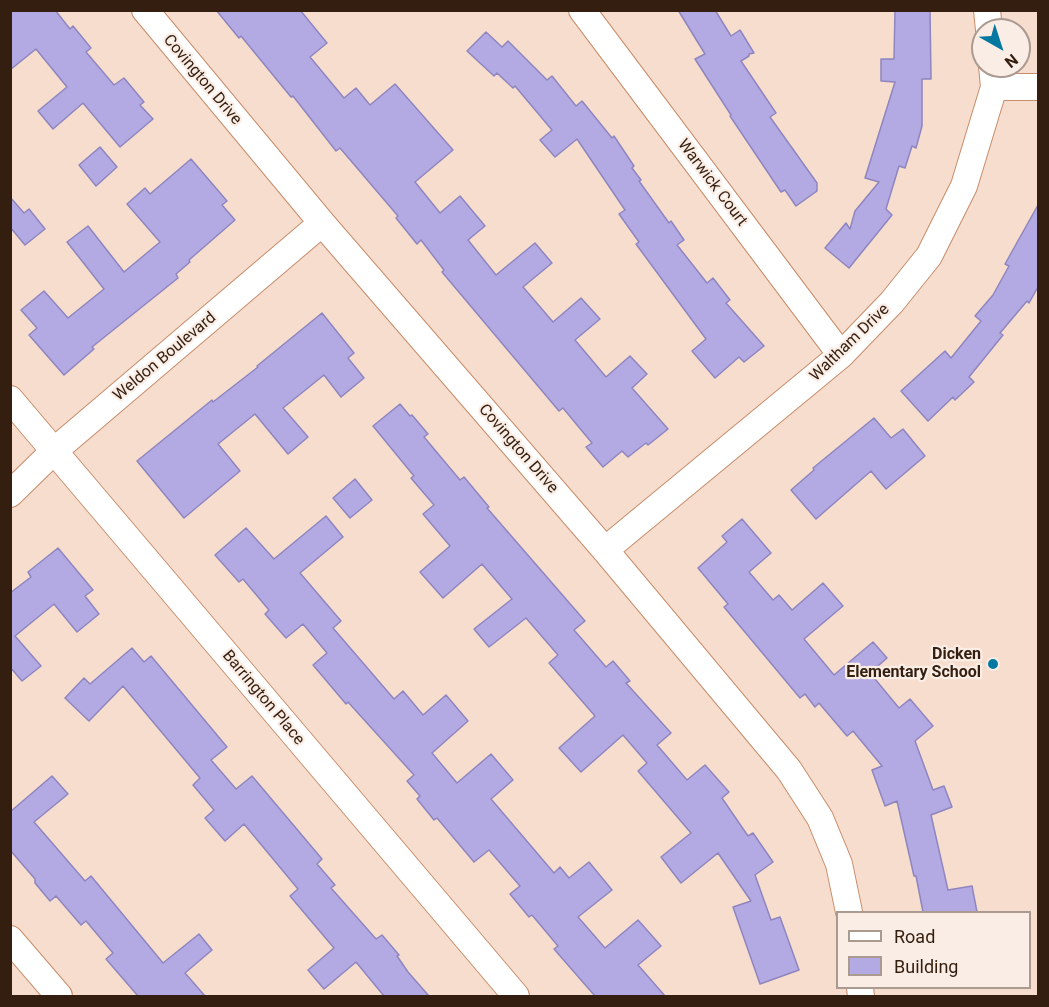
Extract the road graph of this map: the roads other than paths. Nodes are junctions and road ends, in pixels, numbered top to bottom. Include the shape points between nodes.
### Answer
1 (145, 10) edge
2 (582, 10) edge
3 (992, 78) edge
4 (1001, 78) edge
5 (1038, 87) edge
6 (322, 223) junction
7 (841, 355) junction
8 (10, 399) edge
9 (54, 451) junction
10 (10, 494) edge
11 (605, 550) junction
12 (849, 911) edge
13 (10, 939) edge
14 (59, 996) edge
15 (516, 996) edge

1 - 6 street, Covington Drive
2 - 7 street, Warwick Court
3 - 7 street, Waltham Drive via 964,186 929,256
4 - 5 street
6 - 9 street, Weldon Boulevard
6 - 11 street, Covington Drive
7 - 11 street, Waltham Drive
8 - 9 street, Barrington Place
9 - 10 street, Weldon Boulevard
9 - 15 street, Barrington Place
11 - 12 street, Covington Drive via 789,770 820,818 839,864
13 - 14 street

